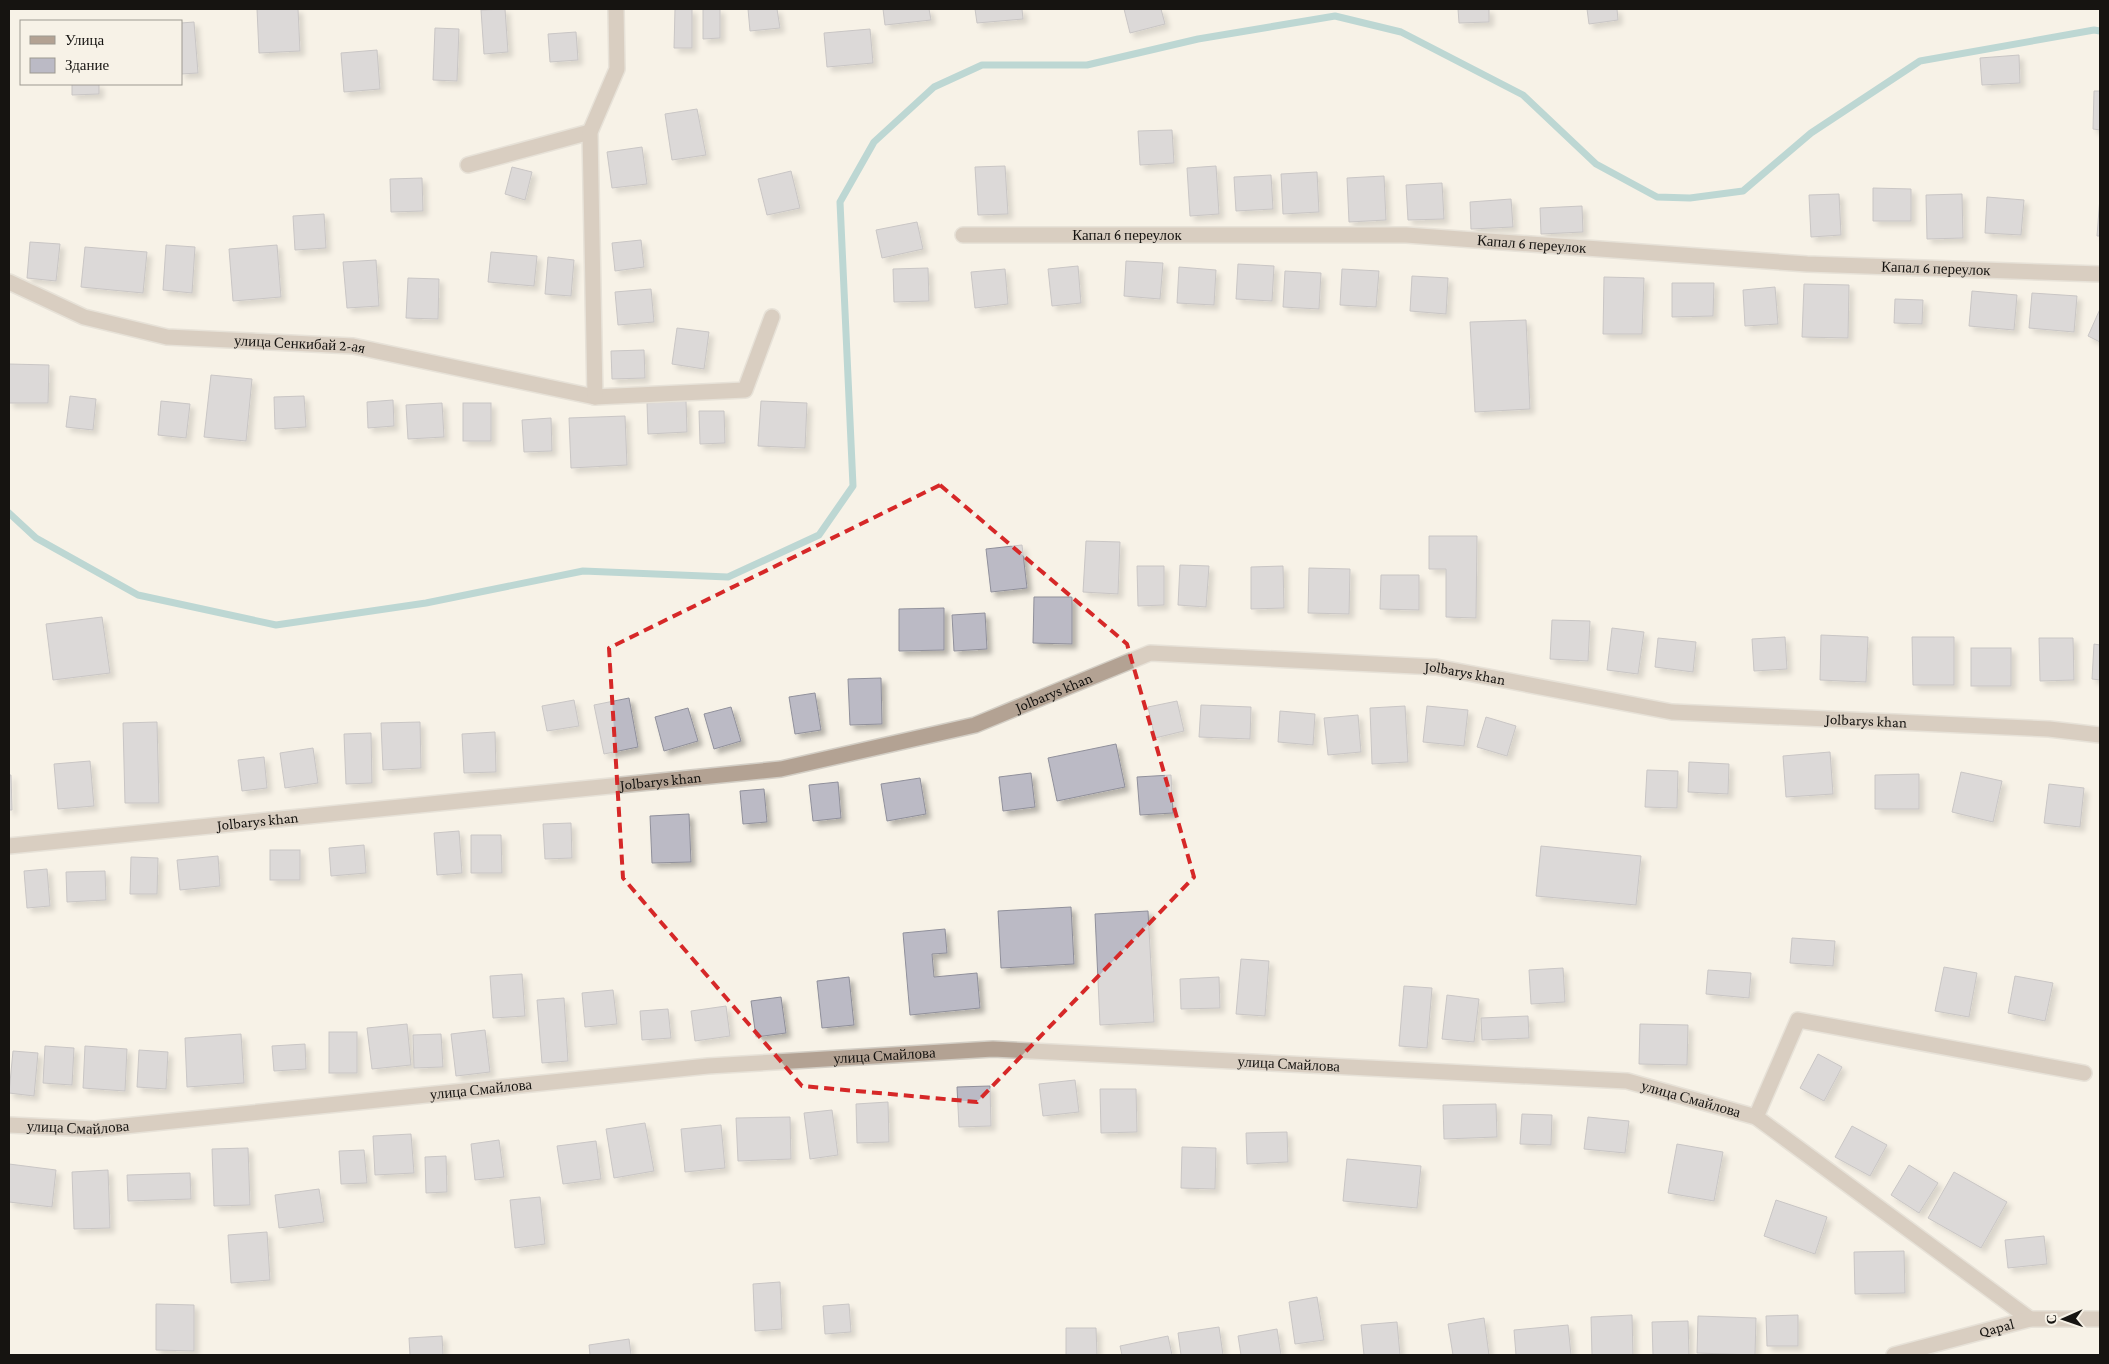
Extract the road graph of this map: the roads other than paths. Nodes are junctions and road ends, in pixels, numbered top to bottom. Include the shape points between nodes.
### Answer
1 (616, 9) edge
2 (590, 132) junction
3 (468, 165) dead end
4 (963, 235) dead end
5 (2100, 274) edge
6 (9, 282) edge
7 (772, 317) dead end
8 (595, 397) junction
9 (2100, 736) edge
10 (9, 846) edge
11 (2084, 1072) dead end
12 (1756, 1117) junction
13 (9, 1125) edge
14 (2030, 1318) junction
15 (2100, 1319) edge
16 (1894, 1355) edge

1 - 2 street via 617,69
2 - 3 street
2 - 8 street
4 - 5 street, Капал 6 переулок via 1406,236 1807,264
6 - 8 street, улица Сенкибай 2-ая via 84,318 167,337 353,346
7 - 8 street, улица Сенкибай 2-ая via 745,390
9 - 10 street, Jolbarys khan via 2049,730 1672,712 1436,667 1150,653 975,725 781,769
11 - 12 street, улица Смайлова via 1798,1020
12 - 13 street, улица Смайлова via 1627,1082 993,1049 708,1066 95,1129
12 - 14 street, улица Смайлова
14 - 15 street, Qapal
14 - 16 street, Qapal

